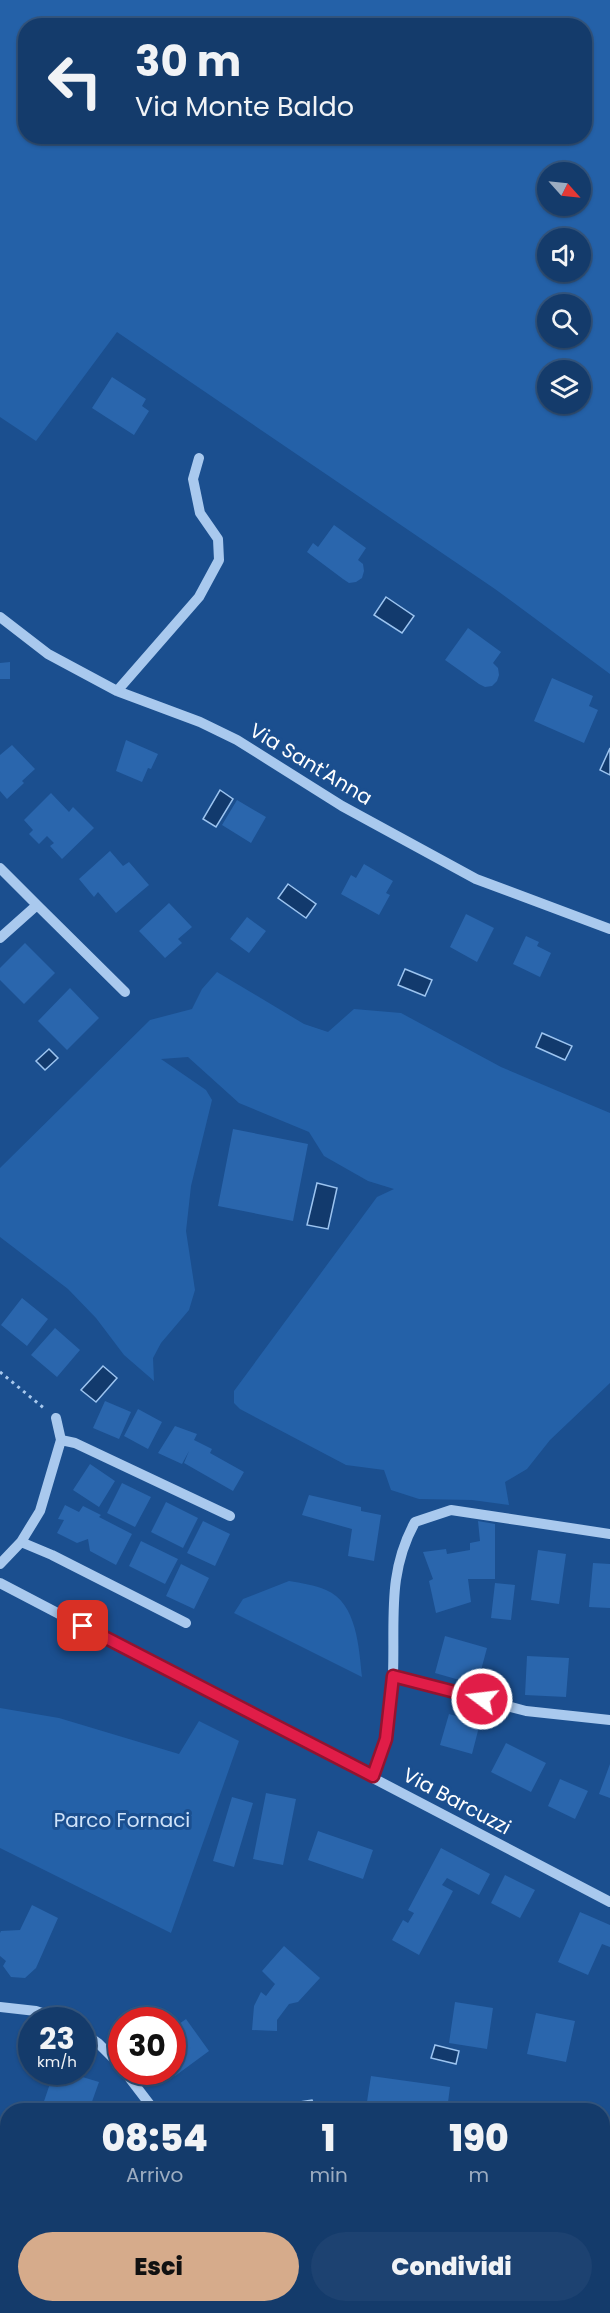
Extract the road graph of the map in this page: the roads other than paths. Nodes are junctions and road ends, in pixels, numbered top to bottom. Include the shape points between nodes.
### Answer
1 (199, 458) dead end
2 (0, 617) edge
3 (117, 691) junction
4 (0, 868) edge
5 (38, 905) junction
6 (610, 929) edge
7 (0, 938) edge
8 (125, 992) dead end
9 (56, 1418) road end
10 (61, 1440) junction
11 (230, 1516) dead end
12 (610, 1534) edge
13 (21, 1542) junction
14 (0, 1564) edge
15 (0, 1583) edge
16 (186, 1623) dead end
17 (393, 1676) junction
18 (610, 1720) edge
19 (373, 1776) junction
20 (610, 1902) edge
21 (0, 2007) edge
22 (18, 2010) edge
23 (96, 2042) edge
24 (108, 2053) edge
25 (135, 2085) edge
26 (149, 2103) edge

1 - 3 street via 193,479 200,513 218,539 219,560 199,597
2 - 3 street, Via Sant'Anna via 44,652
3 - 6 street, Via Sant'Anna via 237,740 342,806 476,879
4 - 5 street
5 - 7 street
5 - 8 street
9 - 10 street
10 - 11 street
10 - 13 street via 40,1511
12 - 17 street via 451,1510 415,1522 404,1542 393,1594
13 - 14 street
13 - 16 street
15 - 19 street, Via Barcuzzi
17 - 18 street via 526,1711
17 - 19 street via 386,1739
19 - 20 street, Via Barcuzzi
21 - 22 street
23 - 24 street
25 - 26 street

